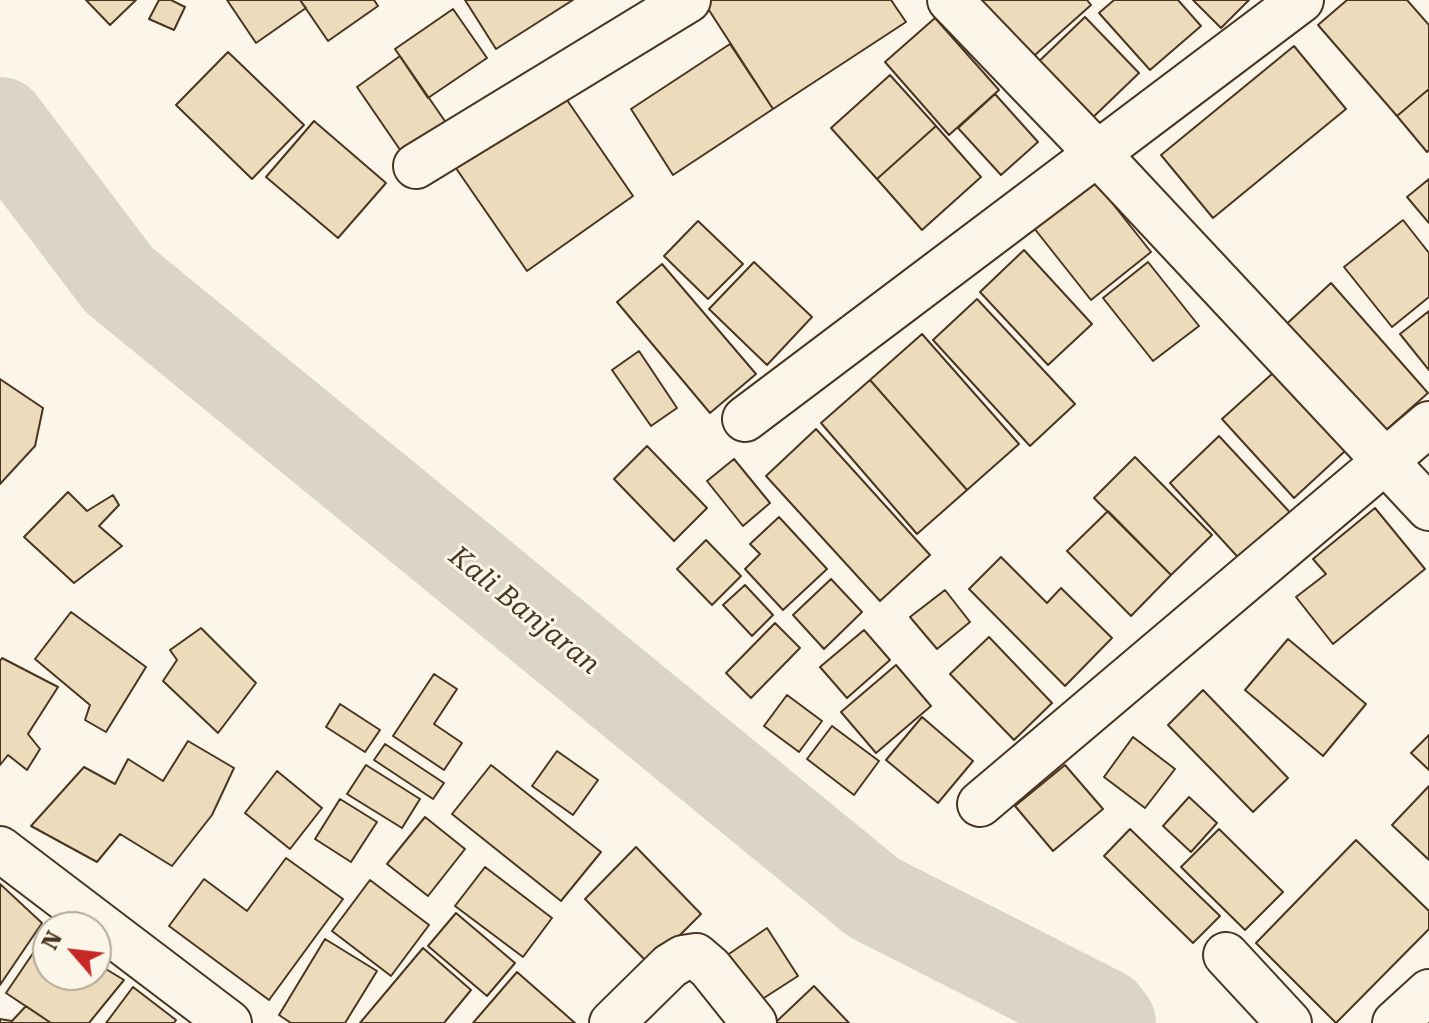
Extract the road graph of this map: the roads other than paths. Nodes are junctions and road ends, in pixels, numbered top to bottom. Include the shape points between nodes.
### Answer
1 (688, 0) edge
2 (950, 0) edge
3 (1301, 0) edge
4 (1097, 153) junction
5 (416, 166) dead end
6 (745, 419) dead end
7 (1429, 424) edge
8 (1386, 462) junction
9 (1429, 508) edge
10 (980, 804) dead end
11 (0, 849) edge
12 (1226, 955) dead end
13 (1429, 992) edge
14 (229, 1023) edge
15 (612, 1023) edge
16 (754, 1023) edge
17 (1289, 1023) edge
18 (1395, 1023) edge

1 - 5 street
2 - 4 street
3 - 4 street
4 - 6 street
4 - 8 street
7 - 8 street
8 - 9 street
8 - 10 street
11 - 14 street
12 - 17 street
13 - 18 street
15 - 16 street via 670,966 696,956

